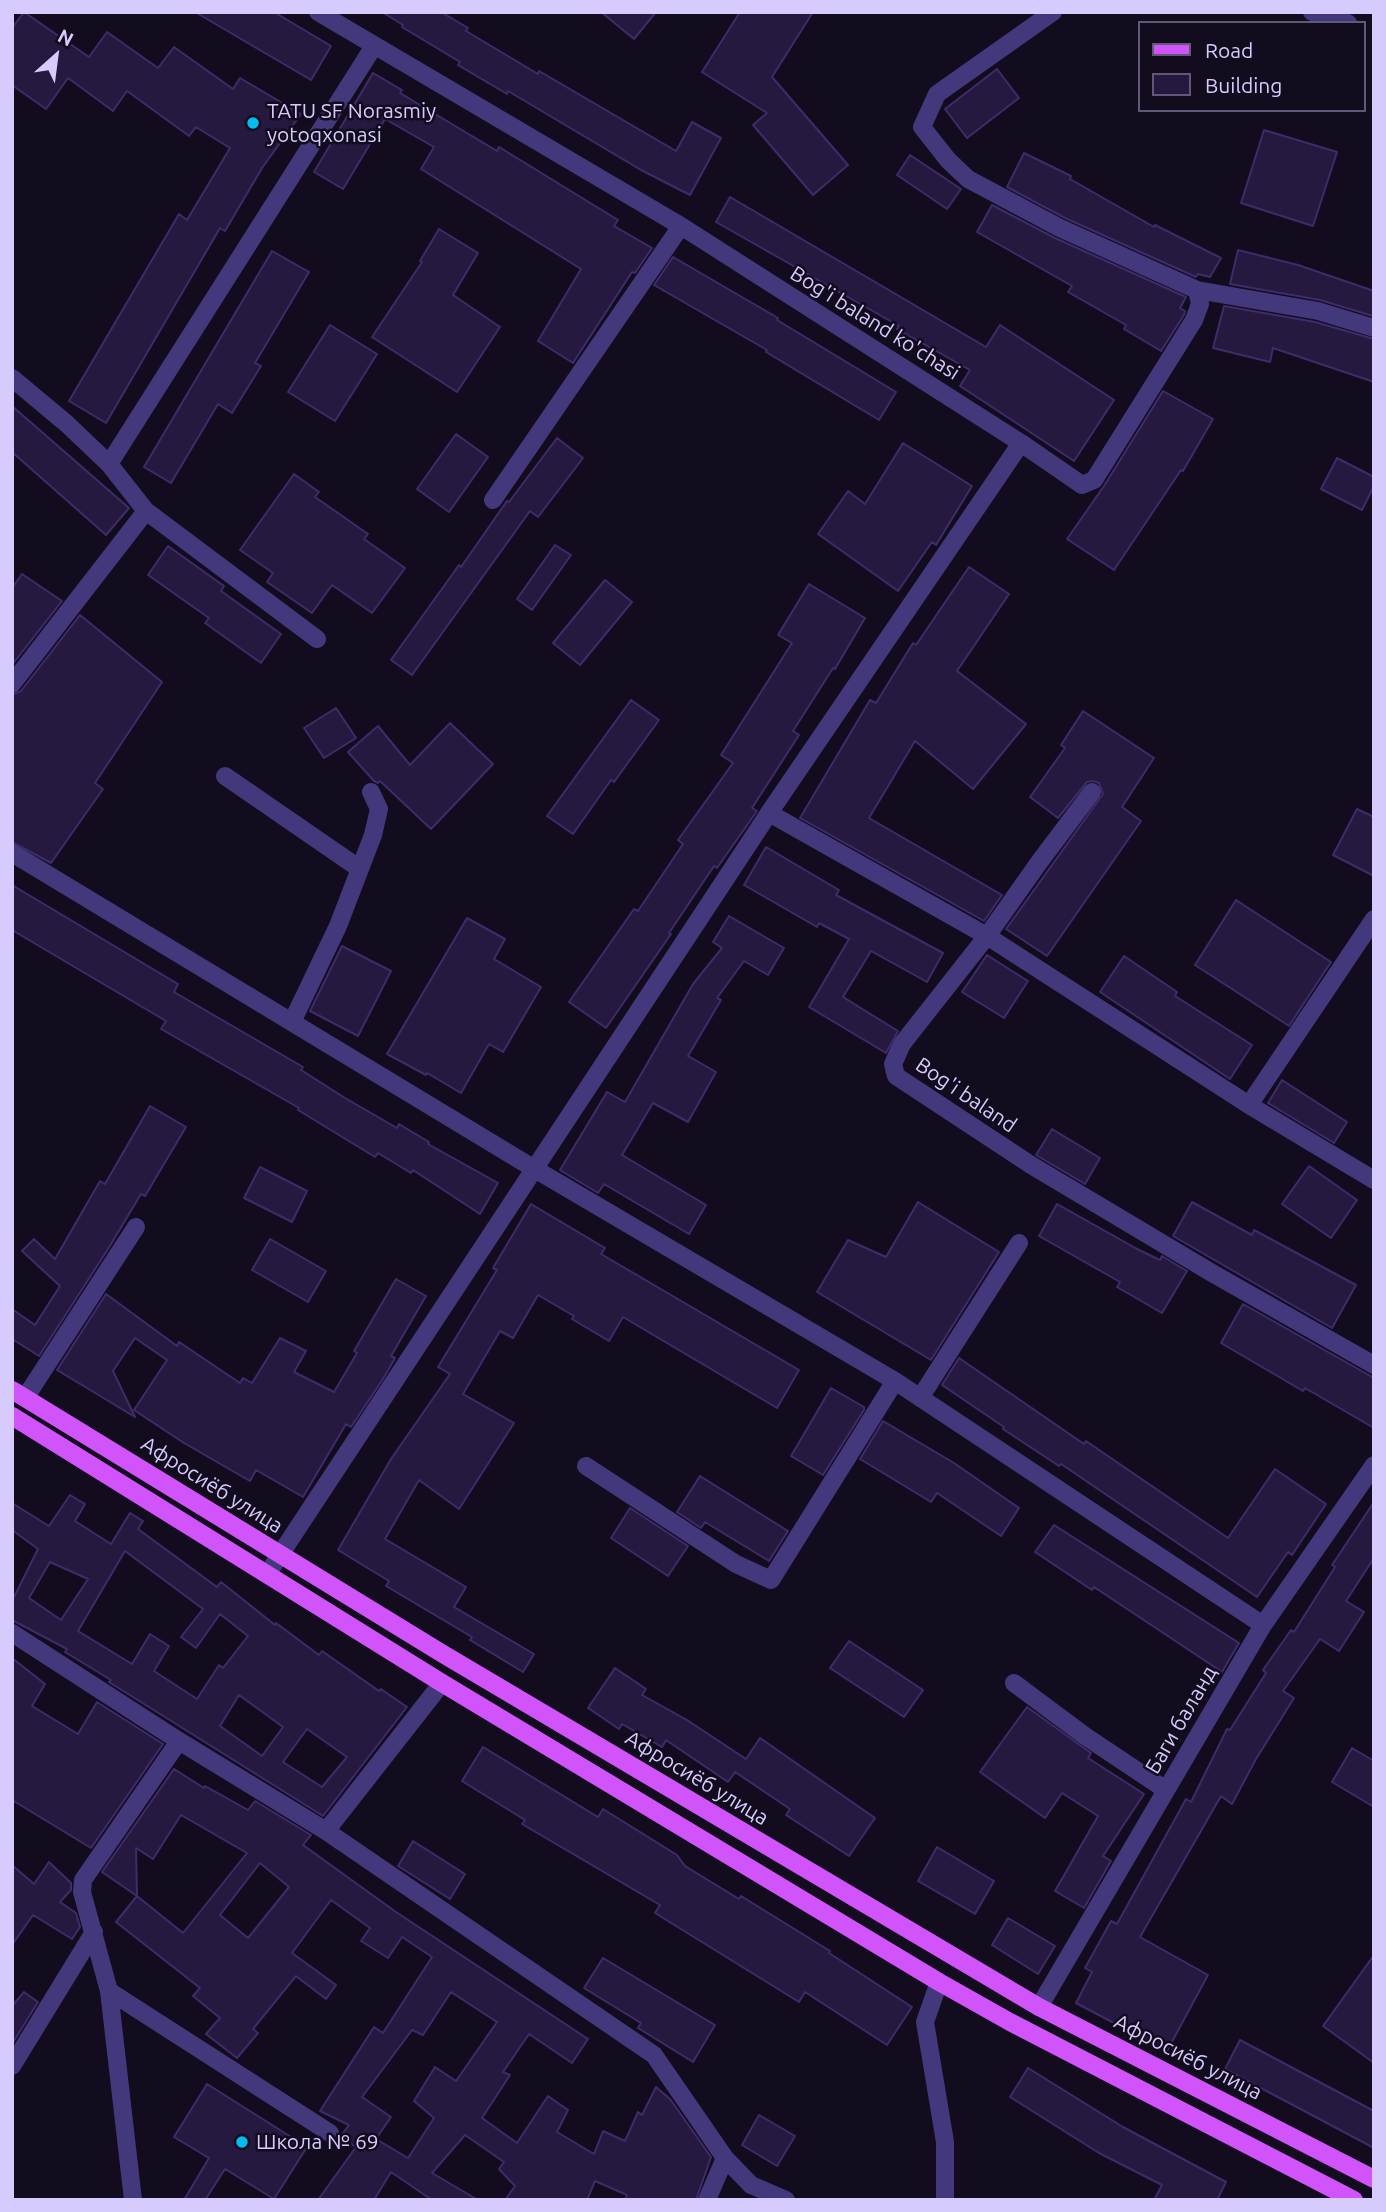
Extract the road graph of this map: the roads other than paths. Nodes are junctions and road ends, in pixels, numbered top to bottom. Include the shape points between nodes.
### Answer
1 (318, 12) edge
2 (1053, 12) edge
3 (1312, 12) edge
4 (1341, 21) edge
5 (374, 46) junction
6 (681, 226) junction
7 (1197, 289) junction
8 (1374, 328) edge
9 (12, 378) edge
10 (1021, 443) junction
11 (108, 464) junction
12 (492, 500) dead end
13 (146, 512) junction
14 (317, 639) dead end
15 (12, 684) edge
16 (225, 776) dead end
17 (371, 792) dead end
18 (1092, 792) dead end
19 (769, 813) junction
20 (12, 853) edge
21 (360, 869) junction
22 (1374, 919) edge
23 (988, 936) junction
24 (292, 1022) junction
25 (1249, 1105) junction
26 (533, 1168) junction
27 (1374, 1180) edge
28 (136, 1227) dead end
29 (1019, 1242) dead end
30 (1374, 1365) edge
31 (895, 1381) junction
32 (19, 1394) edge
33 (920, 1398) junction
34 (12, 1416) edge
35 (1374, 1465) edge
36 (586, 1466) dead end
37 (1368, 1487) edge
38 (279, 1554) junction
39 (268, 1573) junction
40 (1263, 1625) junction
41 (12, 1633) edge
42 (443, 1683) junction
43 (1013, 1683) dead end
44 (179, 1741) junction
45 (654, 1778) junction
46 (1166, 1790) junction
47 (641, 1801) junction
48 (326, 1831) junction
49 (759, 1843) junction
50 (742, 1863) junction
51 (94, 1933) junction
52 (939, 1982) junction
53 (109, 1991) junction
54 (1039, 2007) junction
55 (12, 2066) edge
56 (330, 2133) dead end
57 (725, 2158) junction
58 (1374, 2179) edge
59 (133, 2200) edge
60 (707, 2200) edge
61 (786, 2200) edge
62 (945, 2200) edge
63 (1353, 2200) edge

1 - 5 street, Bog'i baland ko'chasi
2 - 7 street via 937,94 922,127 968,179 1060,228
3 - 4 street
5 - 6 street, Bog'i baland ko'chasi
5 - 11 street
6 - 10 street, Bog'i baland ko'chasi
6 - 12 street
7 - 8 street via 1318,311
7 - 10 street, Bog'i baland ko'chasi via 1200,304 1194,320 1094,480 1082,485
9 - 11 street
10 - 19 street
11 - 13 street
13 - 14 street
13 - 15 street
16 - 21 street
17 - 21 street via 379,808
18 - 23 street
19 - 23 street
19 - 26 street
20 - 24 street
21 - 24 street
22 - 25 street
23 - 25 street
23 - 30 street, Bog'i baland via 902,1044 893,1064 896,1076 1031,1165
24 - 26 street
25 - 27 street
26 - 31 street
26 - 38 street
28 - 32 street
29 - 33 street
31 - 33 street
31 - 36 street via 771,1580 736,1564
32 - 38 main road, Афросиёб улица
33 - 40 street
34 - 39 main road
35 - 37 street, Баги баланд
37 - 40 street, Баги баланд
38 - 39 street
38 - 45 main road, Афросиёб улица
39 - 42 main road
40 - 46 street, Баги баланд
41 - 44 street
42 - 47 main road
42 - 48 street
43 - 46 street
44 - 48 street
44 - 51 street via 83,1880
45 - 47 main road
45 - 49 main road, Афросиёб улица
46 - 54 street, Баги баланд
47 - 50 main road
48 - 57 street via 654,2055
49 - 50 main road
49 - 54 main road, Афросиёб улица
50 - 52 main road
51 - 53 street
51 - 55 street
52 - 62 street via 925,2022 945,2142
52 - 63 main road
53 - 56 street
53 - 59 street
54 - 58 main road, Афросиёб улица
57 - 60 street
57 - 61 street via 751,2185

